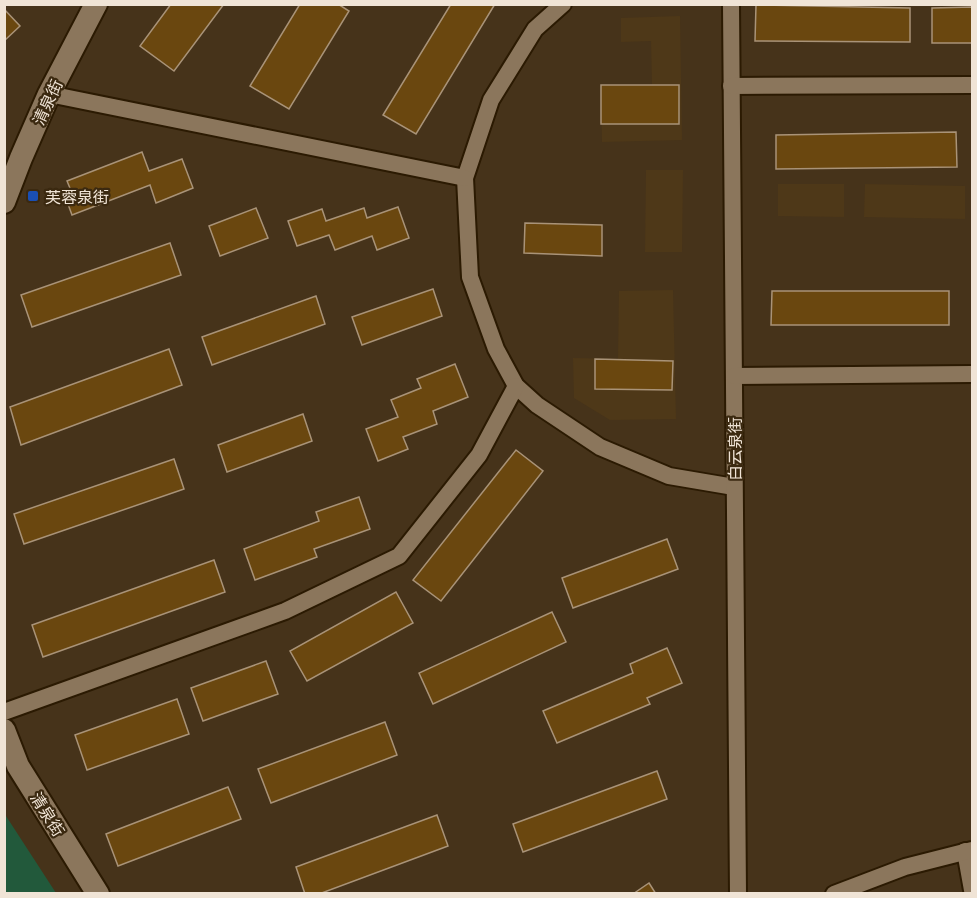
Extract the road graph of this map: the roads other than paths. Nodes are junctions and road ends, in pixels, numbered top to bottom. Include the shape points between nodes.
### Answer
1 (96, 4) edge
2 (563, 4) edge
3 (731, 4) edge
4 (972, 85) edge
5 (731, 86) junction
6 (49, 94) junction
7 (465, 178) junction
8 (4, 202) edge
9 (972, 374) edge
10 (734, 376) junction
11 (516, 386) junction
12 (735, 487) junction
13 (4, 712) edge
14 (4, 730) edge
15 (968, 850) edge
16 (972, 890) edge
17 (98, 894) edge
18 (738, 894) edge
19 (834, 894) edge

1 - 6 street, 清泉街
2 - 7 street via 535,29 491,100
3 - 5 street, 白云泉街
4 - 5 street
5 - 10 street, 白云泉街
6 - 7 street
6 - 8 street, 清泉街
7 - 11 street via 470,277 496,349
9 - 10 street
10 - 12 street, 白云泉街
11 - 12 street via 537,405 600,447 669,476
11 - 13 street via 479,455 399,556 285,611
12 - 18 street, 白云泉街
14 - 17 street, 清泉街 via 18,766
15 - 16 street
15 - 19 street via 905,867

